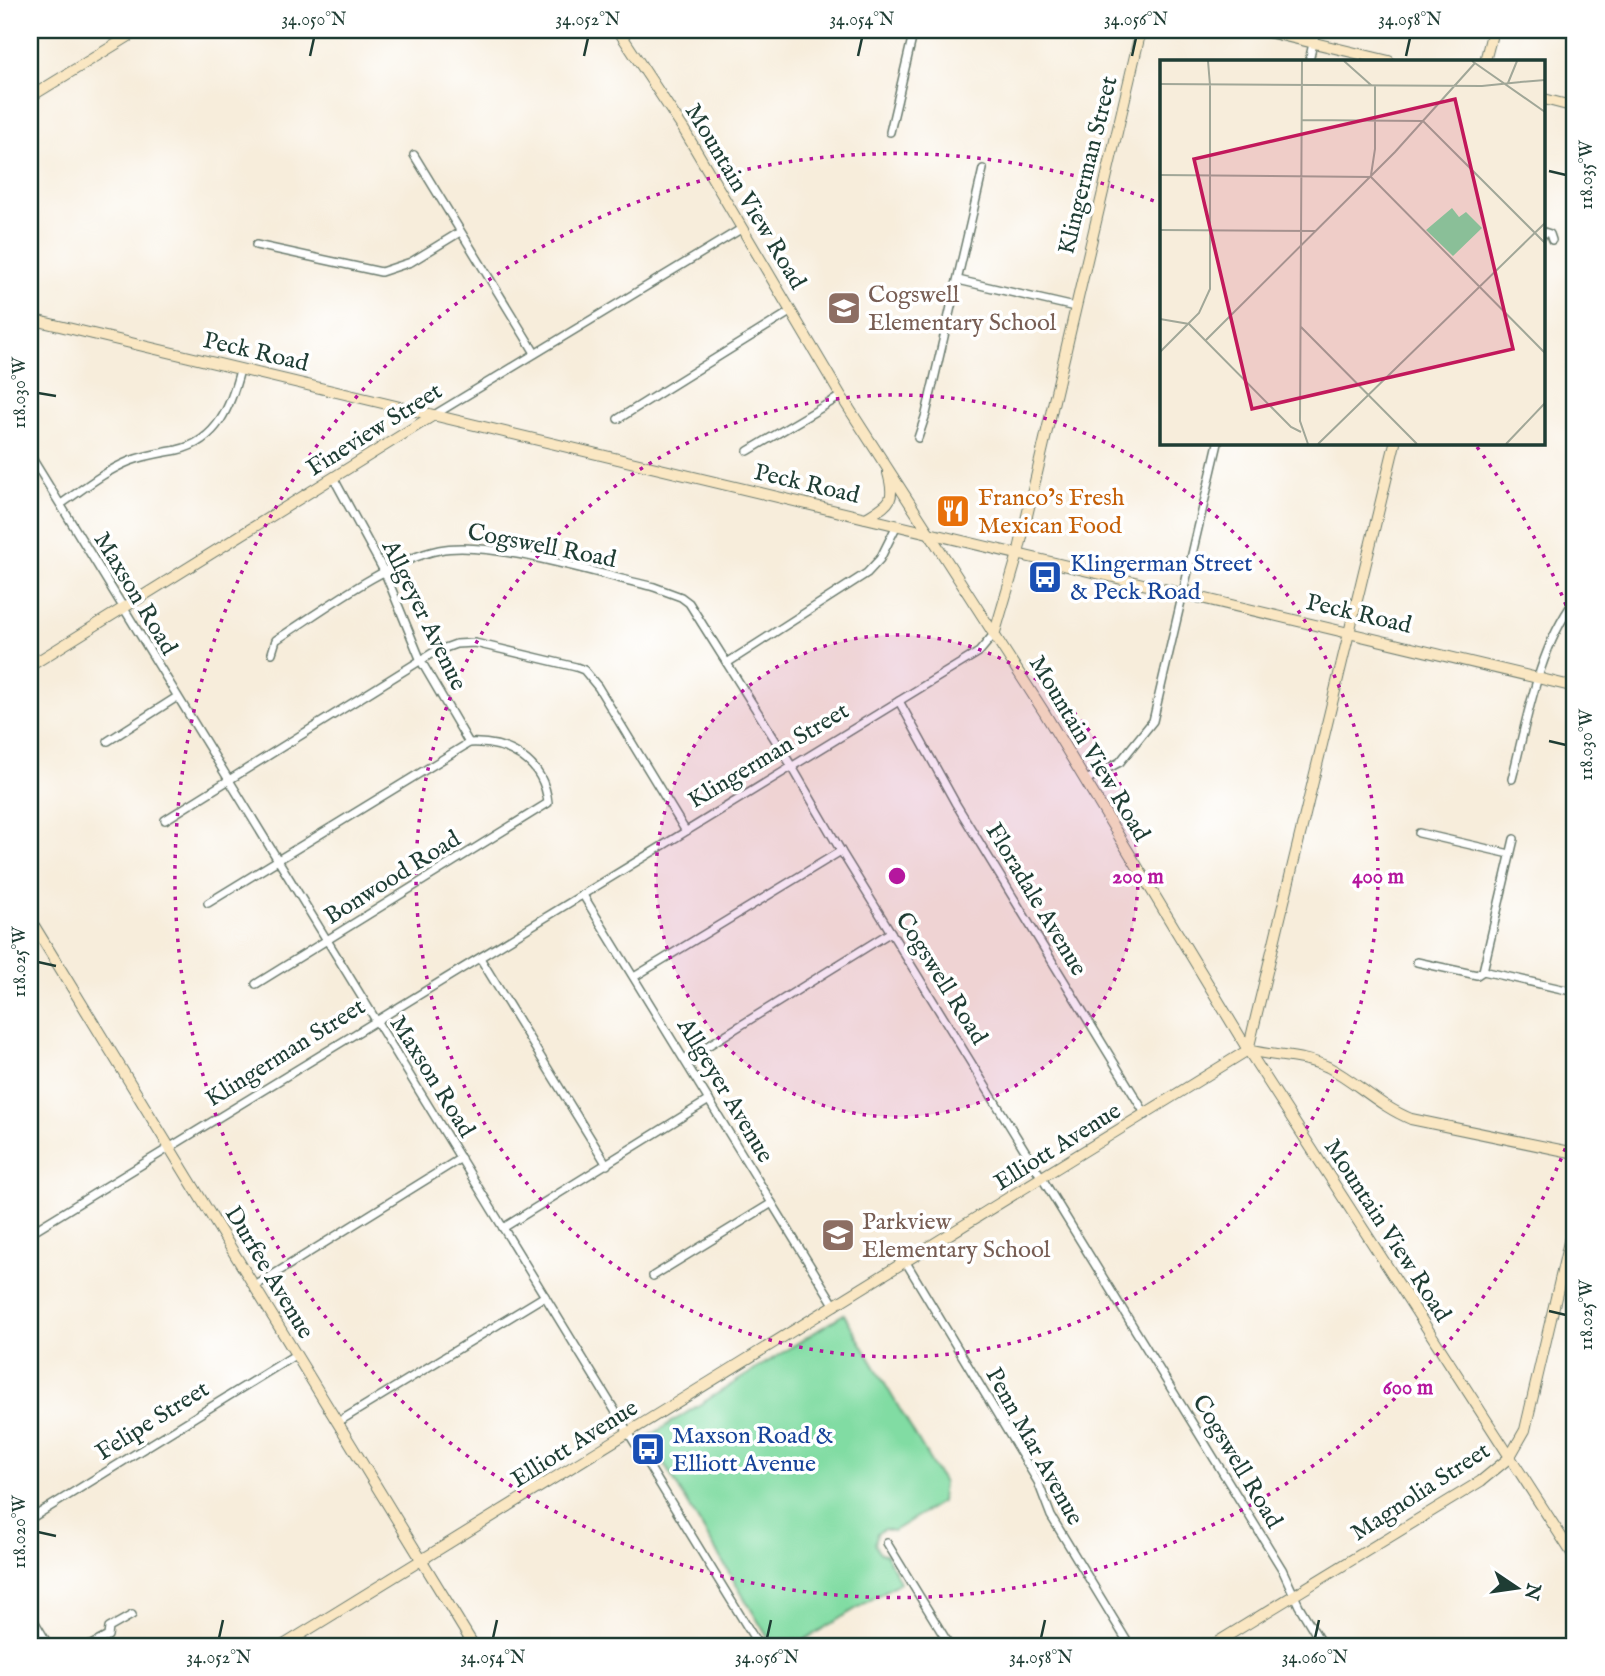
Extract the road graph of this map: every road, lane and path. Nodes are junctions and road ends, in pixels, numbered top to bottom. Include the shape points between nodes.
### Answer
1 (139, 30) edge
2 (914, 30) edge
3 (1141, 30) edge
4 (1260, 30) edge
5 (1316, 30) edge
6 (1493, 30) edge
7 (620, 31) edge
8 (1313, 42) junction
9 (1309, 60) edge
10 (1385, 60) edge
11 (1485, 60) edge
12 (30, 97) edge
13 (1546, 100) edge
14 (1575, 107) edge
15 (890, 132) dead end
16 (414, 155) dead end
17 (983, 169) dead end
18 (741, 229) junction
19 (460, 232) junction
20 (1546, 233) edge
21 (1552, 240) dead end
22 (256, 245) dead end
23 (958, 280) junction
24 (1075, 307) junction
25 (790, 312) junction
26 (30, 318) edge
27 (535, 353) junction
28 (240, 370) junction
29 (841, 396) junction
30 (434, 415) junction
31 (618, 419) dead end
32 (918, 438) dead end
33 (1218, 444) edge
34 (1395, 444) edge
35 (748, 451) dead end
36 (30, 455) edge
37 (885, 462) junction
38 (38, 468) junction
39 (30, 474) edge
40 (334, 479) junction
41 (61, 504) junction
42 (866, 518) junction
43 (897, 525) junction
44 (931, 533) junction
45 (1018, 554) junction
46 (385, 573) junction
47 (1182, 593) junction
48 (1575, 600) edge
49 (121, 609) junction
50 (995, 632) junction
51 (1350, 632) junction
52 (272, 653) dead end
53 (421, 661) junction
54 (727, 663) junction
55 (30, 666) edge
56 (1540, 678) junction
57 (1575, 687) edge
58 (177, 697) junction
59 (899, 701) junction
60 (108, 741) dead end
61 (469, 743) junction
62 (791, 765) junction
63 (1512, 779) dead end
64 (229, 780) junction
65 (1086, 780) junction
66 (164, 820) dead end
67 (685, 830) junction
68 (1419, 833) dead end
69 (1514, 839) dead end
70 (841, 851) junction
71 (1510, 854) junction
72 (279, 860) junction
73 (583, 895) junction
74 (208, 903) dead end
75 (30, 919) edge
76 (891, 932) junction
77 (329, 940) junction
78 (480, 958) junction
79 (1417, 962) dead end
80 (1483, 971) junction
81 (634, 976) junction
82 (256, 984) dead end
83 (1575, 992) edge
84 (376, 1020) junction
85 (1248, 1051) junction
86 (685, 1060) junction
87 (709, 1100) junction
88 (1146, 1115) junction
89 (170, 1148) junction
90 (1575, 1153) edge
91 (461, 1158) junction
92 (607, 1165) junction
93 (1043, 1180) junction
94 (772, 1203) junction
95 (1575, 1216) edge
96 (503, 1228) junction
97 (30, 1233) edge
98 (906, 1264) junction
99 (653, 1276) dead end
100 (254, 1286) junction
101 (545, 1296) junction
102 (835, 1306) junction
103 (295, 1355) junction
104 (338, 1422) junction
105 (628, 1433) junction
106 (1509, 1458) junction
107 (30, 1519) edge
108 (887, 1543) dead end
109 (1575, 1558) edge
110 (422, 1561) junction
111 (1294, 1596) junction
112 (30, 1614) edge
113 (132, 1615) dead end
114 (49, 1646) edge
115 (89, 1646) edge
116 (282, 1646) edge
117 (474, 1646) edge
118 (758, 1646) edge
119 (950, 1646) edge
120 (1130, 1646) edge
121 (1211, 1646) edge
122 (1323, 1646) edge

1 - 12 street
2 - 15 street
3 - 24 street, Klingerman Street
4 - 8 street
5 - 8 street
6 - 11 street
7 - 18 street, Mountain View Road
8 - 9 street
8 - 10 street
13 - 14 street
16 - 19 street
17 - 23 street
18 - 25 street, Mountain View Road
18 - 27 street, Fineview Street
19 - 22 street via 411,262 381,272
19 - 27 street
20 - 21 street
23 - 24 street
23 - 32 street
24 - 45 street, Klingerman Street
25 - 29 street, Mountain View Road
25 - 31 street
26 - 28 street, Peck Road
27 - 30 street, Fineview Street
28 - 30 street, Peck Road
28 - 41 street via 226,412 202,440 117,467
29 - 35 street
29 - 37 street, Mountain View Road
30 - 40 street, Fineview Street
30 - 42 street, Peck Road
33 - 47 street
34 - 51 street
36 - 38 street, Maxson Road
37 - 42 street via 892,498
37 - 44 street, Mountain View Road
38 - 39 street
38 - 41 street, Maxson Road
40 - 46 street, Allgeyer Avenue
40 - 49 street, Fineview Street
41 - 49 street, Maxson Road
42 - 43 street, Peck Road
43 - 44 street, Peck Road
43 - 54 street via 880,559 862,577
44 - 45 street, Peck Road
44 - 50 street, Mountain View Road
45 - 47 street, Peck Road
45 - 50 street, Klingerman Street
46 - 52 street, Cogswell Road via 276,640
46 - 53 street, Allgeyer Avenue
46 - 54 street, Cogswell Road via 427,553 470,547 654,587 689,603
47 - 51 street, Peck Road
47 - 65 street via 1153,721 1120,762
48 - 56 street via 1559,622
49 - 55 street, Fineview Street
49 - 58 street, Maxson Road
50 - 59 street, Klingerman Street via 979,652
50 - 65 street, Mountain View Road
51 - 56 street, Peck Road
51 - 85 street
53 - 61 street, Allgeyer Avenue
53 - 64 street
53 - 67 street via 466,642 584,670
54 - 62 street, Cogswell Road
56 - 57 street, Peck Road
56 - 63 street
58 - 60 street
58 - 64 street, Maxson Road
59 - 62 street, Klingerman Street
59 - 88 street, Floradale Avenue via 956,804
61 - 72 street
61 - 77 street, Bonwood Road via 491,742 528,760 547,786 548,803
62 - 67 street, Klingerman Street
62 - 70 street, Cogswell Road
64 - 66 street
64 - 72 street, Maxson Road
65 - 85 street, Mountain View Road
67 - 73 street, Klingerman Street
68 - 71 street
69 - 71 street
70 - 76 street, Cogswell Road
70 - 81 street
71 - 80 street
72 - 74 street
72 - 77 street, Maxson Road
73 - 78 street, Klingerman Street
73 - 81 street, Allgeyer Avenue
75 - 89 street, Durfee Avenue
76 - 86 street
76 - 93 street, Cogswell Road
77 - 82 street, Bonwood Road
77 - 84 street, Maxson Road
78 - 84 street, Klingerman Street
78 - 92 street
79 - 80 street via 1477,975
80 - 83 street
81 - 86 street, Allgeyer Avenue
84 - 89 street, Klingerman Street
84 - 91 street, Maxson Road
85 - 88 street, Elliott Avenue
85 - 90 street via 1328,1067 1386,1108 1411,1118
85 - 106 street, Mountain View Road
86 - 87 street, Allgeyer Avenue
87 - 92 street
87 - 94 street, Allgeyer Avenue
88 - 93 street, Elliott Avenue
89 - 97 street, Klingerman Street
89 - 100 street, Durfee Avenue
91 - 96 street, Maxson Road
91 - 100 street
92 - 96 street
93 - 98 street, Elliott Avenue
93 - 111 street, Cogswell Road via 1282,1569
94 - 99 street
94 - 102 street, Allgeyer Avenue
95 - 106 street, Magnolia Street via 1527,1423
96 - 101 street, Maxson Road
98 - 102 street, Elliott Avenue
98 - 120 street, Penn Mar Avenue via 1038,1482 1051,1516
100 - 103 street, Durfee Avenue
101 - 104 street
101 - 105 street, Maxson Road
102 - 105 street, Elliott Avenue
103 - 104 street, Durfee Avenue
103 - 107 street, Felipe Street
104 - 110 street, Durfee Avenue
105 - 110 street, Elliott Avenue
105 - 118 street, Maxson Road
106 - 109 street, Mountain View Road
106 - 111 street, Magnolia Street via 1481,1481
108 - 119 street
110 - 116 street, Elliott Avenue
110 - 117 street, Durfee Avenue
111 - 121 street, Magnolia Street
111 - 122 street, Cogswell Road
112 - 114 street
113 - 115 street

